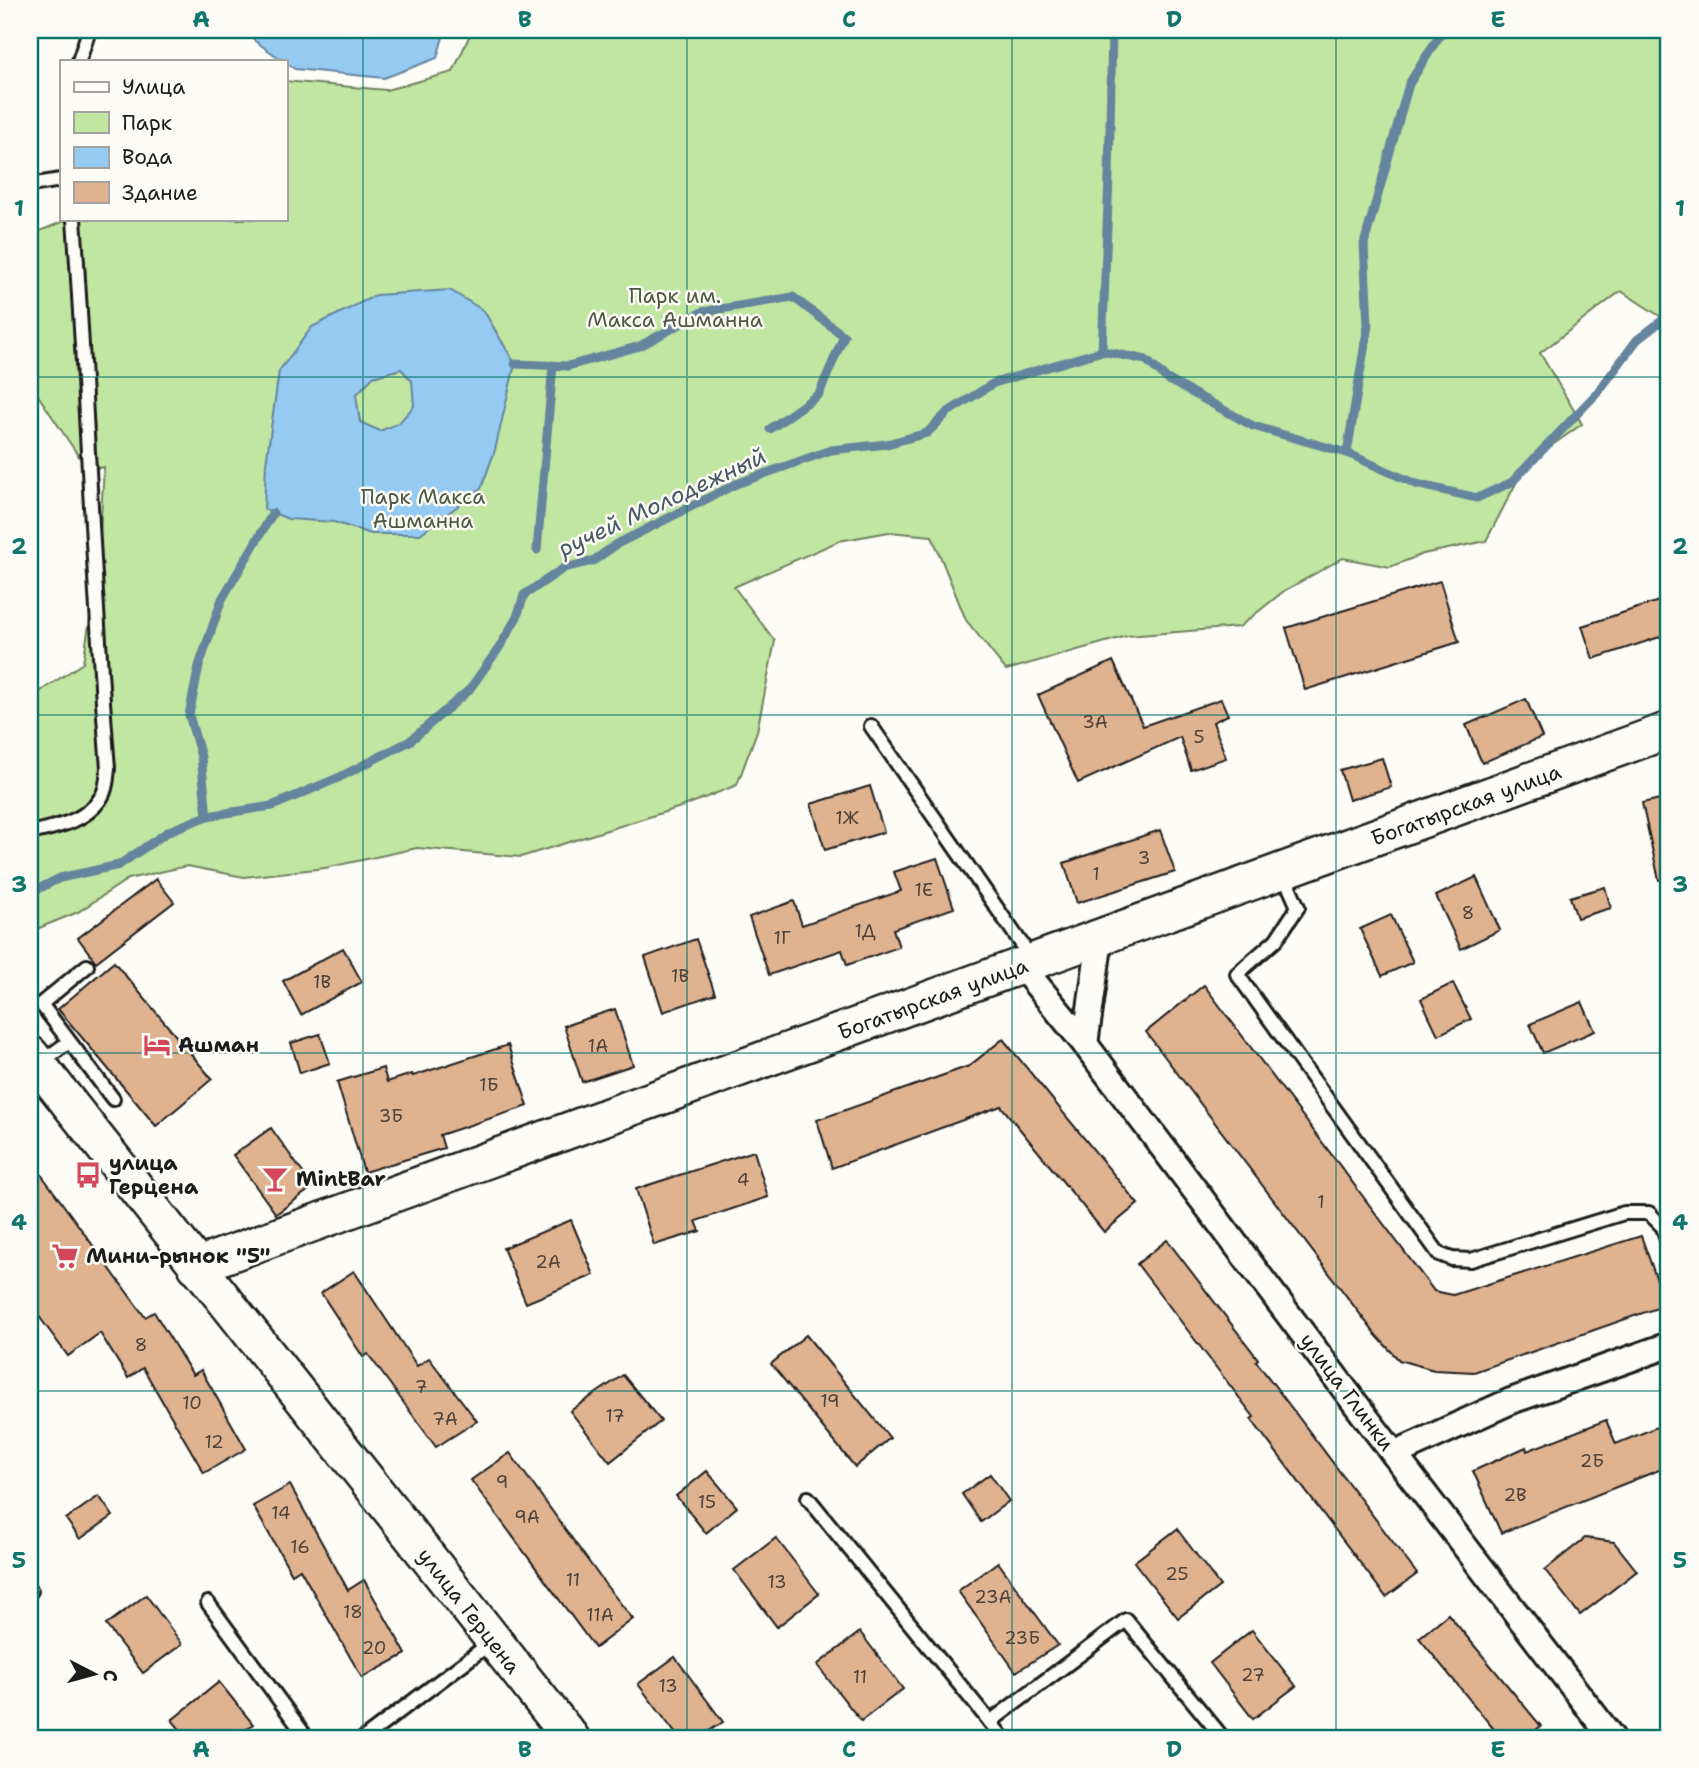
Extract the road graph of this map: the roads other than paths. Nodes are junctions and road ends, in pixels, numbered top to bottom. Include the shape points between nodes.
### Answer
1 (89, 30) edge
2 (79, 60) edge
3 (60, 180) edge
4 (30, 185) edge
5 (74, 220) edge
6 (872, 726) dead end
7 (1669, 730) edge
8 (30, 833) edge
9 (1283, 873) junction
10 (1100, 939) junction
11 (1028, 965) junction
12 (87, 967) dead end
13 (69, 1042) junction
14 (1085, 1044) junction
15 (32, 1062) edge
16 (113, 1099) dead end
17 (1669, 1247) edge
18 (196, 1266) junction
19 (1669, 1345) edge
20 (1394, 1454) junction
21 (808, 1498) dead end
22 (208, 1603) dead end
23 (494, 1641) junction
24 (990, 1722) junction
25 (307, 1738) edge
26 (364, 1738) edge
27 (571, 1738) edge
28 (1003, 1738) edge
29 (1223, 1738) edge
30 (1612, 1738) edge

1 - 2 lane
3 - 4 lane
5 - 8 lane via 108,768 103,794 89,812
6 - 11 lane
7 - 9 street, Богатырская улица
9 - 10 street, Богатырская улица
9 - 17 lane via 1298,907 1276,940 1237,974 1438,1254 1471,1260 1624,1213 1648,1213 1663,1227
10 - 11 street, Богатырская улица
10 - 14 street
11 - 14 street, улица Глинки
11 - 18 street, Богатырская улица
12 - 13 lane via 41,1004
13 - 15 lane
13 - 16 lane
14 - 20 street, улица Глинки
15 - 18 street, улица Герцена
18 - 23 street, улица Герцена
19 - 20 street via 1511,1401
20 - 30 street, улица Глинки
21 - 24 lane
22 - 25 lane
23 - 26 lane
23 - 27 street, улица Герцена
24 - 28 lane
24 - 29 lane via 1126,1620

